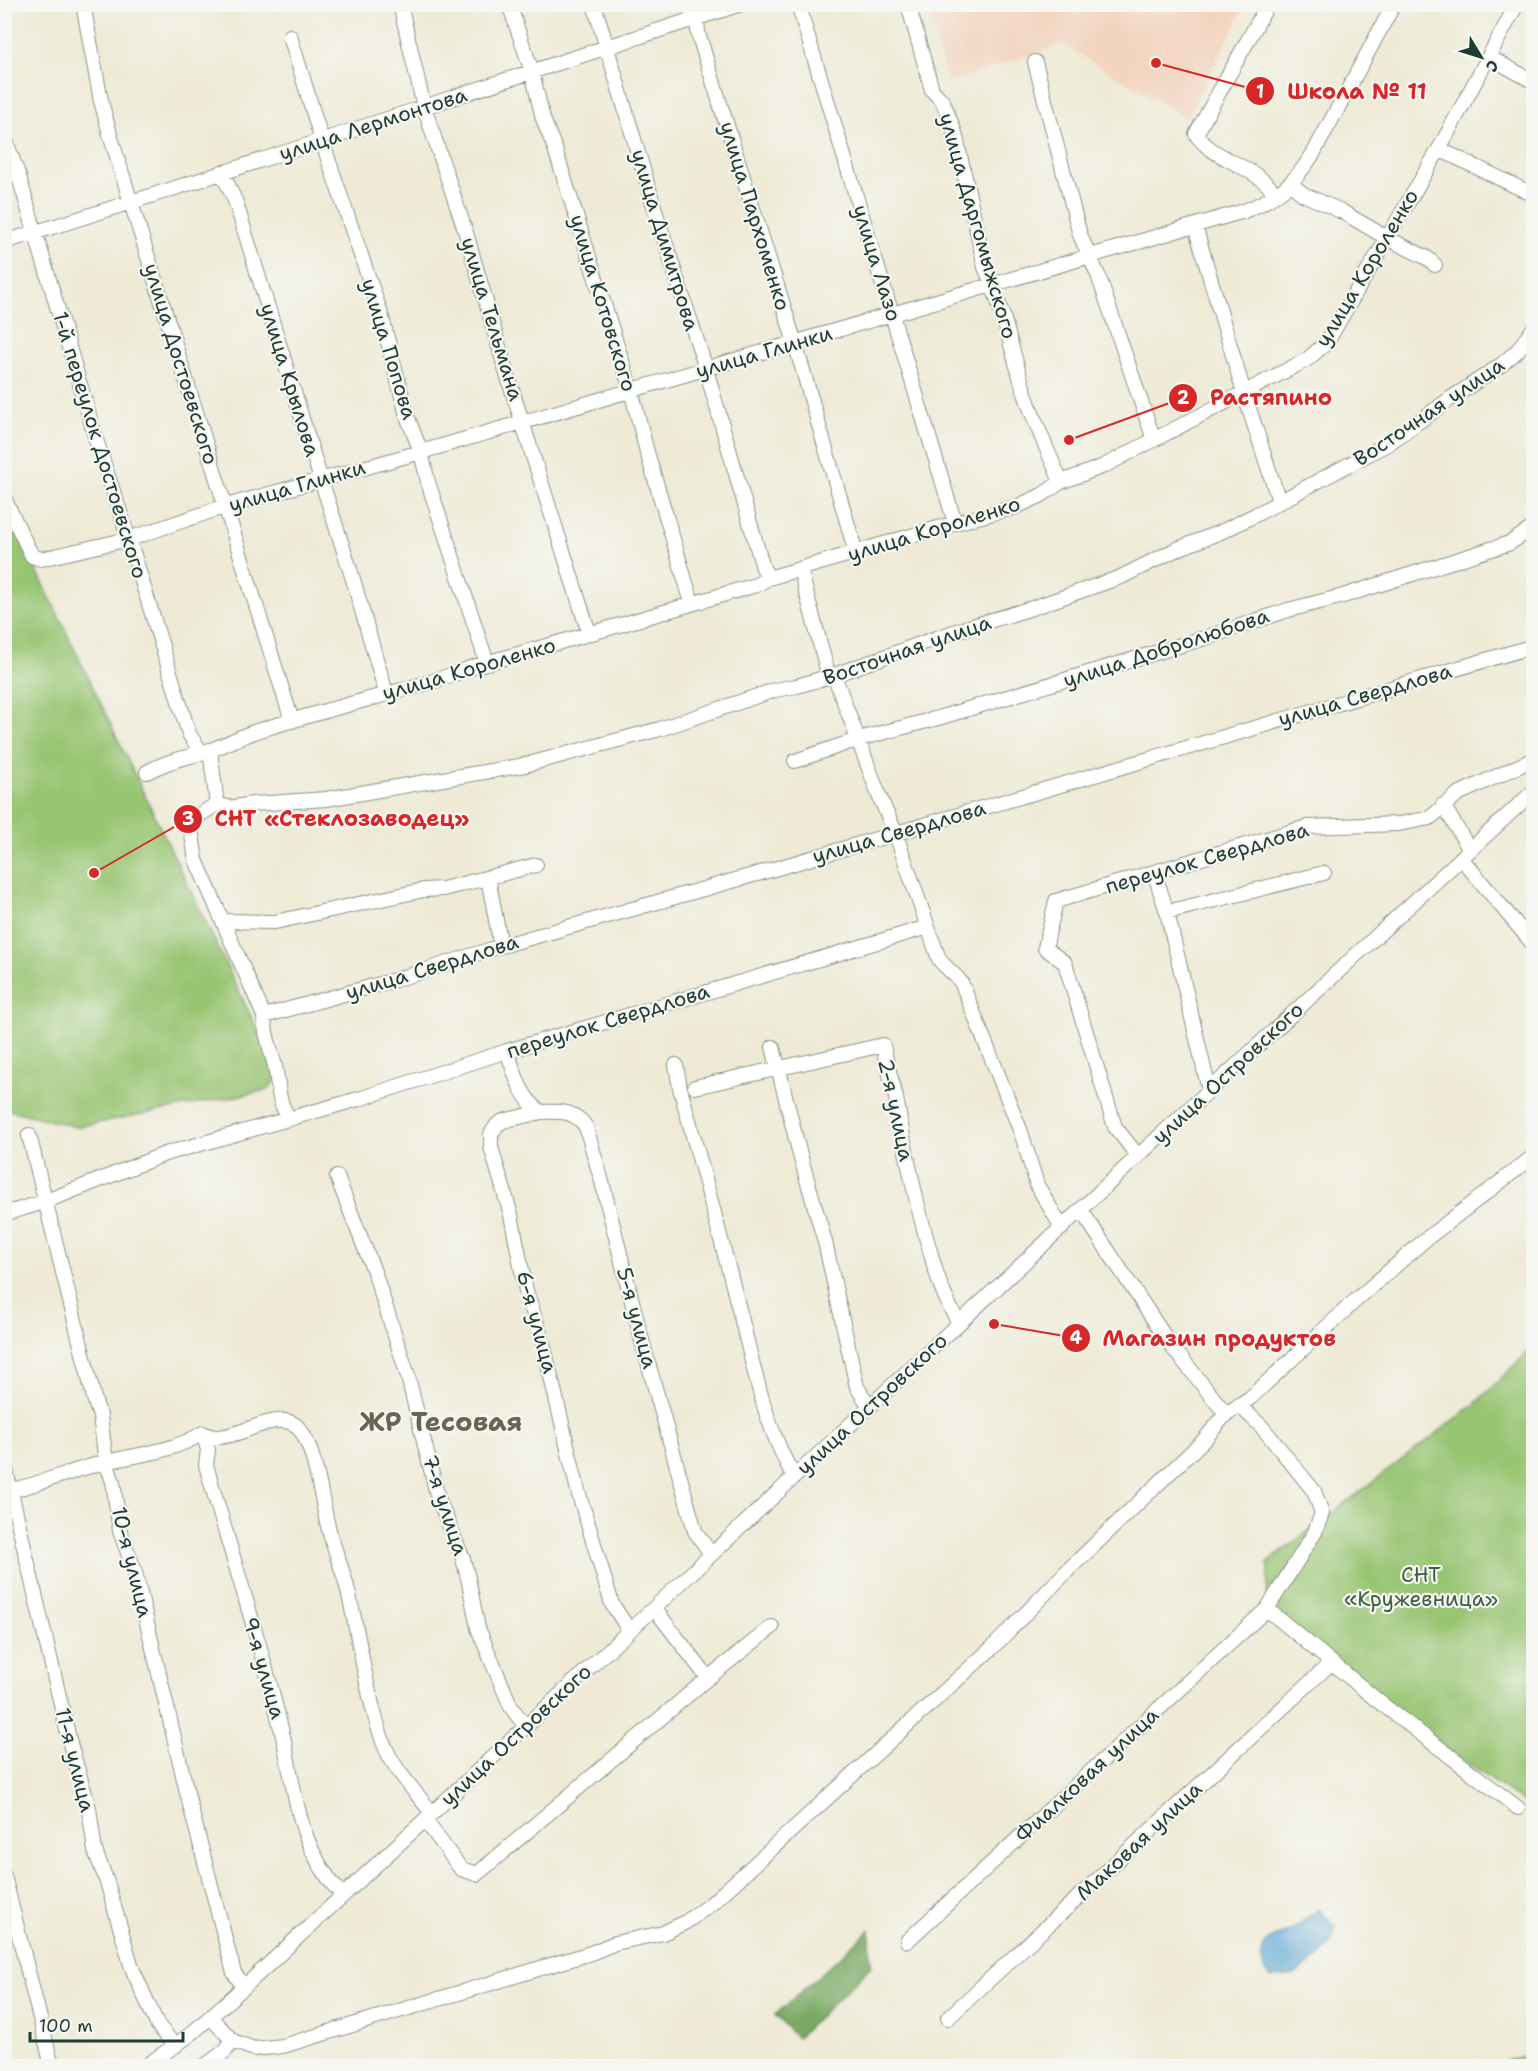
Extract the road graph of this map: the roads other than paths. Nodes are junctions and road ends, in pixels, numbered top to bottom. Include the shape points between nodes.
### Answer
1 (83, 4) edge
2 (400, 4) edge
3 (509, 4) edge
4 (594, 4) edge
5 (741, 4) edge
6 (798, 4) edge
7 (908, 4) edge
8 (1268, 4) edge
9 (1394, 4) edge
10 (1517, 4) edge
11 (696, 18) junction
12 (290, 36) dead end
13 (606, 46) junction
14 (1490, 57) junction
15 (1035, 62) dead end
16 (532, 72) junction
17 (1533, 82) edge
18 (424, 106) junction
19 (4, 136) edge
20 (322, 141) junction
21 (1439, 149) junction
22 (222, 172) junction
23 (1291, 184) junction
24 (1276, 195) junction
25 (1533, 195) edge
26 (130, 202) junction
27 (1195, 226) junction
28 (34, 233) junction
29 (1387, 238) junction
30 (4, 243) edge
31 (1088, 255) junction
32 (1436, 265) dead end
33 (993, 285) junction
34 (893, 314) junction
35 (1533, 328) edge
36 (795, 343) junction
37 (706, 369) junction
38 (631, 390) junction
39 (1244, 393) junction
40 (523, 421) junction
41 (1154, 440) junction
42 (421, 452) junction
43 (321, 479) junction
44 (1061, 482) junction
45 (4, 498) edge
46 (1279, 501) junction
47 (226, 506) junction
48 (955, 523) junction
49 (1533, 527) edge
50 (129, 539) junction
51 (856, 553) junction
52 (800, 569) junction
53 (769, 578) junction
54 (692, 603) junction
55 (589, 633) junction
56 (1533, 646) edge
57 (487, 663) junction
58 (832, 676) junction
59 (386, 693) junction
60 (292, 721) junction
61 (859, 739) junction
62 (205, 751) junction
63 (1533, 759) edge
64 (795, 761) dead end
65 (147, 772) dead end
66 (1533, 791) edge
67 (217, 804) junction
68 (1443, 805) junction
69 (895, 832) junction
70 (1465, 854) junction
71 (536, 865) dead end
72 (1154, 872) junction
73 (1324, 873) dead end
74 (488, 879) junction
75 (1167, 912) junction
76 (223, 921) junction
77 (928, 927) junction
78 (1533, 945) edge
79 (501, 946) junction
80 (264, 1016) junction
81 (773, 1047) dead end
82 (507, 1051) junction
83 (676, 1065) dead end
84 (778, 1068) junction
85 (695, 1087) dead end
86 (1209, 1090) junction
87 (541, 1112) junction
88 (290, 1119) junction
89 (29, 1135) dead end
90 (1138, 1155) junction
91 (1533, 1156) edge
92 (337, 1177) dead end
93 (44, 1202) junction
94 (1081, 1210) junction
95 (4, 1214) edge
96 (1062, 1228) junction
97 (959, 1322) junction
98 (1239, 1405) junction
99 (870, 1407) junction
100 (1226, 1414) junction
101 (203, 1433) junction
102 (4, 1462) edge
103 (106, 1462) junction
104 (794, 1477) junction
105 (8, 1491) edge
106 (711, 1554) junction
107 (654, 1608) junction
108 (1267, 1609) junction
109 (772, 1627) dead end
110 (629, 1630) junction
111 (1331, 1663) junction
112 (708, 1678) junction
113 (526, 1726) junction
114 (1518, 1808) dead end
115 (428, 1816) junction
116 (4, 1876) edge
117 (342, 1895) junction
118 (907, 1941) dead end
119 (244, 1987) junction
120 (210, 2017) junction
121 (948, 2018) dead end
122 (233, 2041) junction
123 (175, 2046) junction
124 (52, 2067) edge
125 (146, 2067) edge
126 (205, 2067) edge

1 - 26 street, улица Достоевского via 101,101
2 - 18 street, улица Тельмана
3 - 16 street, улица Котовского
4 - 13 street, улица Димитрова
5 - 11 street, улица Лермонтова
6 - 34 street, улица Лазо
7 - 33 street, улица Даргомыжского via 932,90 943,102 955,133 985,267
8 - 24 street via 1196,134 1207,146 1266,182
9 - 23 street, улица Глинки via 1313,154
10 - 14 street, улица Короленко
11 - 13 street, улица Лермонтова
11 - 36 street, улица Пархоменко
12 - 20 street, улица Попова
13 - 16 street, улица Лермонтова
13 - 37 street, улица Димитрова
14 - 17 street
14 - 21 street, улица Короленко
15 - 31 street
16 - 18 street, улица Лермонтова
16 - 38 street, улица Котовского via 543,119
18 - 20 street, улица Лермонтова
18 - 40 street, улица Тельмана
19 - 28 street, 1-й переулок Достоевского
20 - 22 street, улица Лермонтова
20 - 42 street, улица Попова via 381,314 407,416
21 - 25 street
21 - 29 street, улица Короленко
22 - 26 street, улица Лермонтова
22 - 43 street, улица Крылова via 236,203
23 - 24 street, улица Глинки
23 - 29 street
24 - 27 street, улица Глинки via 1244,211
26 - 28 street, улица Лермонтова
26 - 47 street, улица Достоевского
27 - 31 street, улица Глинки
27 - 39 street
28 - 30 street, улица Лермонтова
28 - 50 street, 1-й переулок Достоевского
29 - 32 street
29 - 39 street, улица Короленко via 1327,342 1308,359
31 - 33 street, улица Глинки
31 - 41 street
33 - 34 street, улица Глинки
33 - 44 street, улица Даргомыжского via 1024,388
34 - 36 street, улица Глинки
34 - 48 street, улица Лазо
35 - 46 street, Восточная улица via 1501,365 1389,443
36 - 37 street, улица Глинки
36 - 51 street, улица Пархоменко
37 - 38 street, улица Глинки
37 - 53 street, улица Димитрова
38 - 40 street, улица Глинки
38 - 54 street, улица Котовского
39 - 41 street, улица Короленко
39 - 46 street
40 - 42 street, улица Глинки
40 - 55 street, улица Тельмана
41 - 44 street, улица Короленко via 1104,466
42 - 43 street, улица Глинки
42 - 57 street, улица Попова
43 - 47 street, улица Глинки
43 - 59 street, улица Крылова
44 - 48 street, улица Короленко via 1016,507
45 - 50 street, улица Глинки via 32,556 41,559
46 - 58 street, Восточная улица via 1121,577
47 - 50 street, улица Глинки
47 - 60 street, улица Достоевского
48 - 51 street, улица Короленко
49 - 61 street, улица Добролюбова via 1509,543 1354,592
50 - 62 street, 1-й переулок Достоевского via 189,734
51 - 52 street, улица Короленко
52 - 53 street, улица Короленко
52 - 58 street
53 - 54 street, улица Короленко
54 - 55 street, улица Короленко
55 - 57 street, улица Короленко
56 - 69 street, улица Свердлова
57 - 59 street, улица Короленко
58 - 61 street
58 - 67 street, Восточная улица via 766,693 660,729 525,765 326,798 231,808
59 - 60 street, улица Короленко
60 - 62 street, улица Короленко
61 - 64 street, улица Добролюбова
61 - 69 street
62 - 65 street, улица Короленко via 164,762
62 - 67 street, 1-й переулок Достоевского
63 - 68 street, переулок Свердлова
66 - 70 street, улица Островского
67 - 76 street via 201,814 192,829 196,860
68 - 70 street
68 - 72 street, переулок Свердлова via 1430,818 1399,824 1307,826
69 - 77 street
69 - 79 street, улица Свердлова
70 - 78 street
70 - 86 street, улица Островского
71 - 74 street
72 - 75 street
72 - 90 street, переулок Свердлова via 1056,901 1045,948 1065,963 1115,1127
73 - 75 street
74 - 76 street via 275,922
74 - 79 street
75 - 86 street
76 - 80 street
77 - 82 street, переулок Свердлова
77 - 96 street via 939,959 955,973 967,994 1021,1132 1037,1185
79 - 80 street, улица Свердлова
80 - 88 street via 282,1109
81 - 84 street
82 - 87 street via 522,1092
82 - 88 street, переулок Свердлова
83 - 104 street via 759,1394
84 - 85 street, 2-я улица
84 - 97 street, 2-я улица via 883,1045 917,1206 940,1285
84 - 99 street via 825,1242 857,1387
86 - 90 street, улица Островского
87 - 106 street, 5-я улица via 569,1113 586,1127 695,1531
87 - 110 street, 6-я улица via 497,1125 491,1134 491,1147 578,1491 612,1604
88 - 93 street, переулок Свердлова via 165,1154
89 - 93 street, 10-я улица
90 - 94 street, улица Островского
91 - 98 street via 1426,1239
92 - 113 street, 7-я улица via 404,1362 438,1498 463,1558 477,1628 511,1707
93 - 95 street, переулок Свердлова
93 - 103 street, 10-я улица via 100,1416
94 - 96 street, улица Островского
94 - 100 street via 1169,1343
96 - 97 street, улица Островского
97 - 99 street, улица Островского
98 - 100 street
98 - 108 street, Фиалковая улица via 1314,1491 1322,1513 1315,1532
99 - 104 street, улица Островского
100 - 122 street via 993,1647 686,1923 283,2046 254,2049
101 - 103 street via 170,1449
101 - 115 street via 225,1437 280,1421 298,1427 313,1456 384,1744
101 - 117 street, 9-я улица via 208,1450 206,1465 270,1685 306,1840 316,1861
102 - 105 street, 11-я улица
103 - 105 street
103 - 119 street, 10-я улица via 120,1531 135,1572 234,1973
104 - 106 street, улица Островского
105 - 123 street, 11-я улица via 89,1808 95,1851 132,1968 157,2024
106 - 107 street, улица Островского
107 - 110 street, улица Островского
107 - 112 street
108 - 111 street
108 - 118 street, Фиалковая улица
109 - 112 street
110 - 113 street, улица Островского
111 - 114 street
111 - 121 street, Маковая улица
112 - 115 street via 477,1874 461,1869
113 - 115 street, улица Островского
115 - 117 street, улица Островского
116 - 124 street
117 - 119 street, улица Островского
119 - 120 street, улица Островского
120 - 122 street
120 - 123 street, улица Островского
122 - 126 street
123 - 125 street, улица Островского

